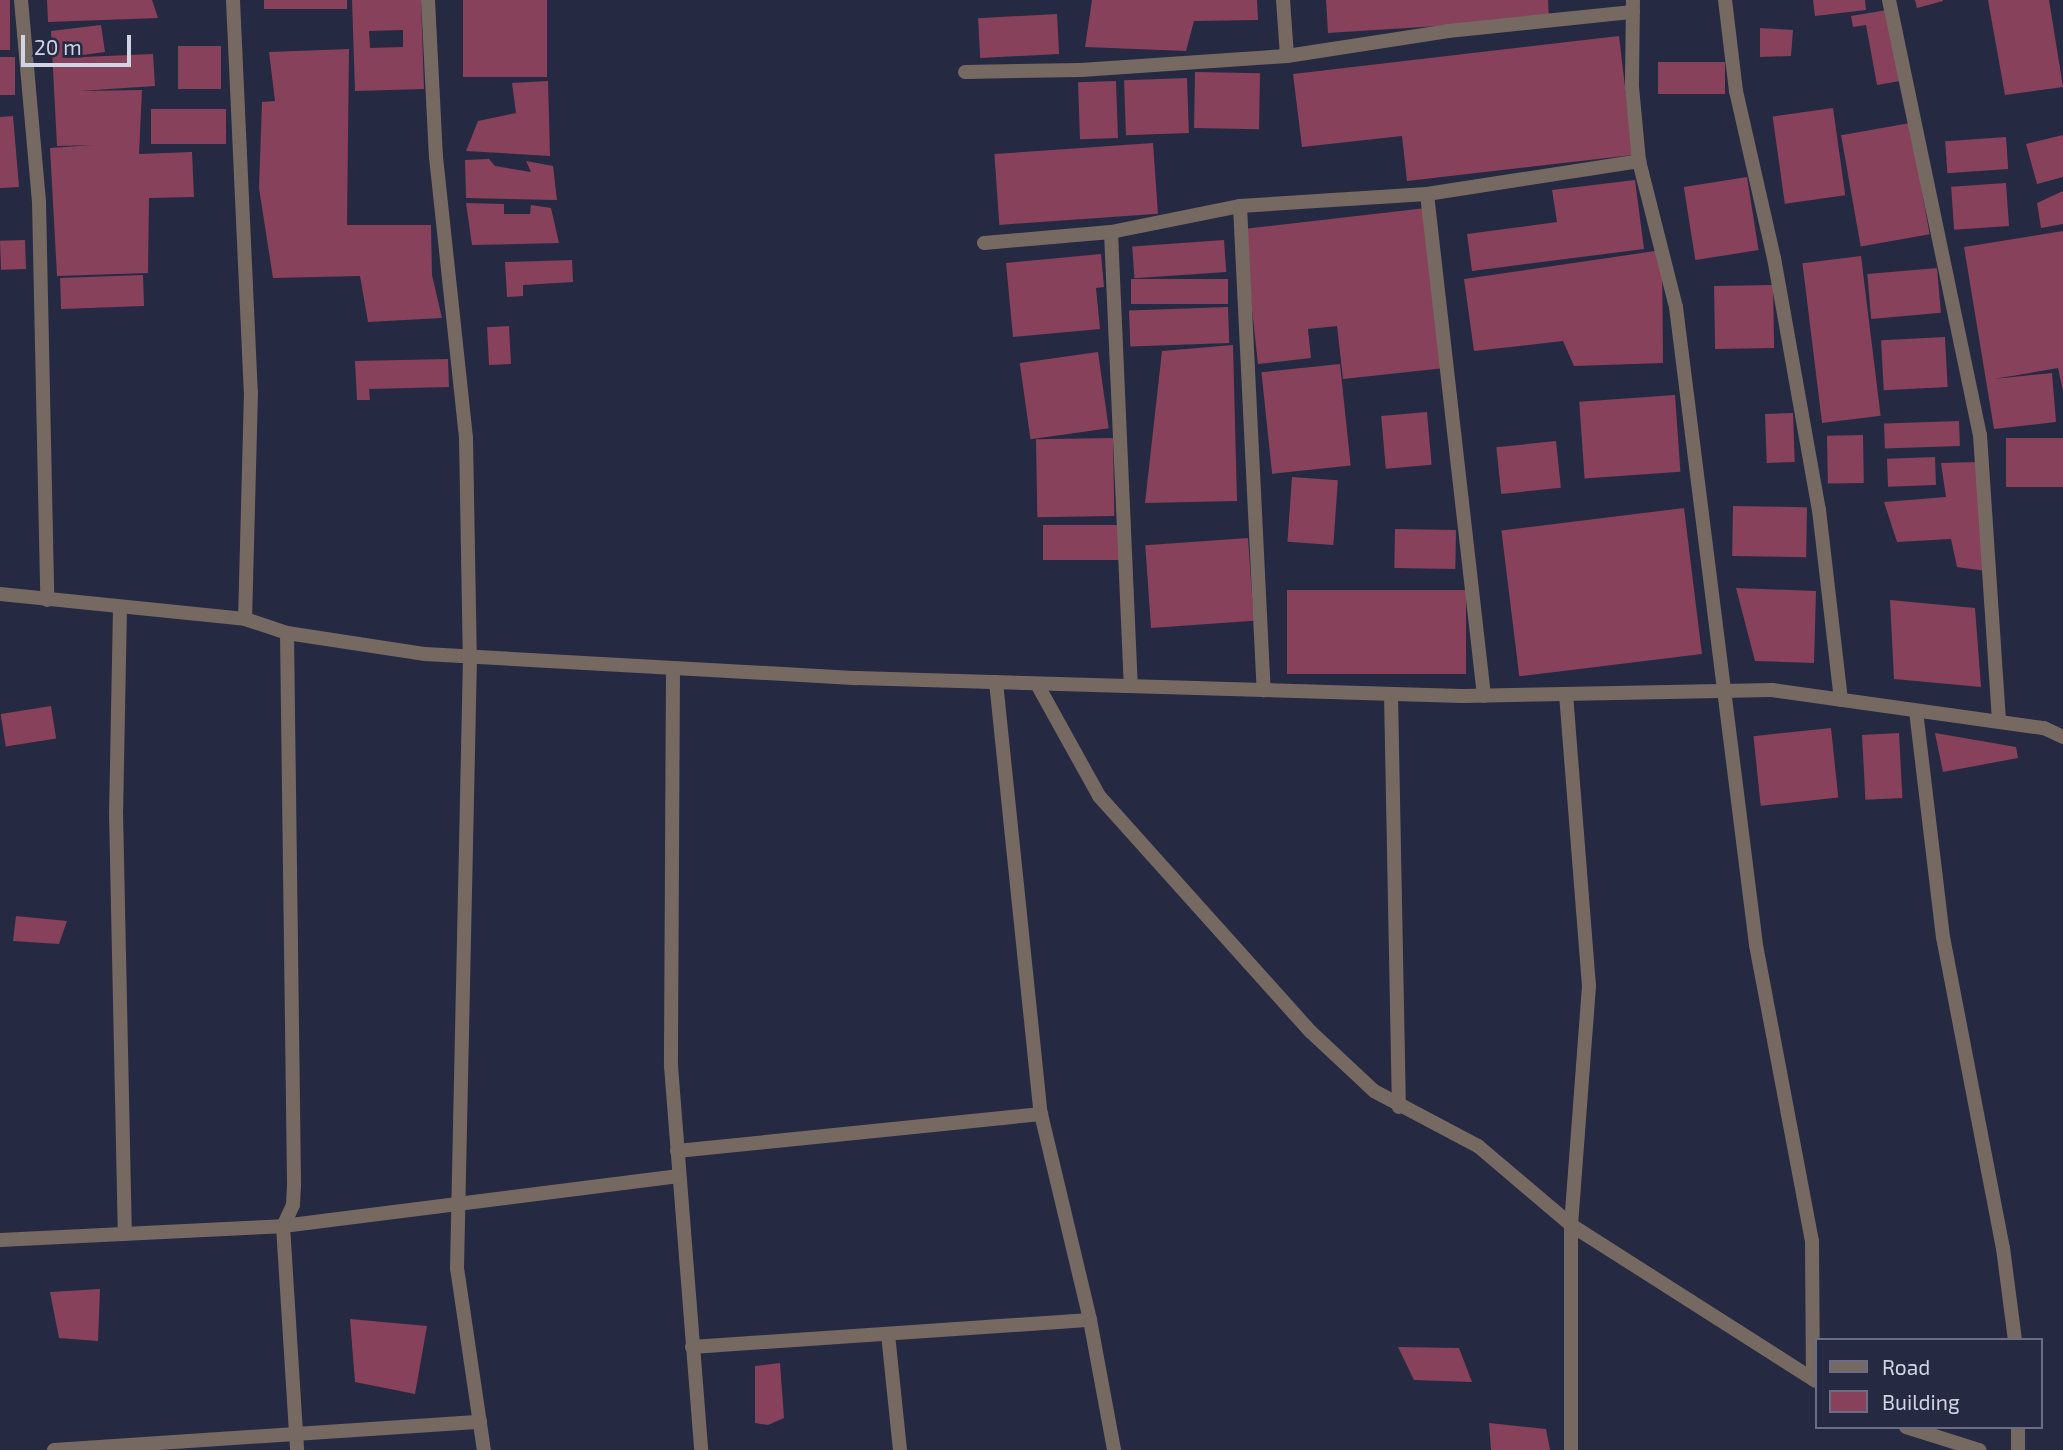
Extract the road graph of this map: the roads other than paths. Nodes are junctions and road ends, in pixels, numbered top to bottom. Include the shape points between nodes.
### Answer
1 (21, 0) edge
2 (233, 0) edge
3 (428, 0) edge
4 (1283, 0) edge
5 (1725, 0) edge
6 (1889, 0) edge
7 (1633, 6) edge
8 (1287, 55) junction
9 (965, 72) dead end
10 (1639, 161) junction
11 (1427, 194) junction
12 (1240, 206) junction
13 (1111, 232) junction
14 (984, 243) dead end
15 (0, 594) edge
16 (47, 600) junction
17 (120, 608) junction
18 (245, 619) junction
19 (287, 633) junction
20 (470, 657) junction
21 (673, 668) junction
22 (996, 682) junction
23 (1037, 684) junction
24 (1131, 686) junction
25 (1264, 690) junction
26 (1727, 690) junction
27 (1391, 694) junction
28 (1566, 694) junction
29 (1484, 696) junction
30 (1841, 700) junction
31 (1916, 711) junction
32 (1999, 722) junction
33 (2063, 737) edge
34 (1399, 1107) junction
35 (1041, 1114) junction
36 (677, 1151) junction
37 (679, 1176) junction
38 (462, 1205) junction
39 (1571, 1225) junction
40 (284, 1226) junction
41 (125, 1234) junction
42 (0, 1240) edge
43 (1090, 1320) junction
44 (888, 1334) junction
45 (1814, 1338) edge
46 (2015, 1338) edge
47 (692, 1347) junction
48 (1814, 1379) edge
49 (480, 1422) junction
50 (1912, 1429) edge
51 (2018, 1429) edge
52 (297, 1443) edge
53 (54, 1450) edge
54 (484, 1450) edge
55 (701, 1450) edge
56 (900, 1450) edge
57 (1114, 1450) edge
58 (1571, 1450) edge
59 (1979, 1450) edge
60 (2018, 1450) edge

1 - 16 street via 39,202
2 - 18 street via 251,392
3 - 20 street via 436,157 466,438
4 - 8 street
5 - 30 street via 1736,91 1774,258 1819,510
6 - 32 street via 1980,435
7 - 8 street
7 - 10 street via 1632,87
8 - 9 street via 1081,70
10 - 11 street
10 - 26 street via 1676,307
11 - 12 street
11 - 29 street
12 - 13 street
12 - 25 street
13 - 14 street
13 - 24 street
15 - 16 street
16 - 17 street
17 - 18 street
17 - 41 street via 116,811
18 - 19 street
19 - 20 street
19 - 40 street via 295,1185
20 - 21 street
20 - 38 street
21 - 22 street
21 - 36 street via 671,1066
22 - 23 street
22 - 35 street
23 - 24 street
23 - 34 street via 1099,796 1311,1032 1374,1091
24 - 25 street
25 - 27 street
26 - 28 street
26 - 30 street via 1772,690
26 - 45 street via 1756,945 1812,1241
27 - 29 street
27 - 34 street
28 - 29 street
28 - 39 street via 1589,986
30 - 31 street
31 - 32 street
31 - 46 street via 1943,937 2003,1248
32 - 33 street via 2044,728
34 - 39 street via 1478,1146
35 - 36 street
35 - 43 street
36 - 37 street
37 - 38 street
37 - 47 street
38 - 40 street
38 - 49 street via 457,1268
39 - 48 street
39 - 58 street
40 - 41 street
40 - 52 street
41 - 42 street
43 - 44 street
43 - 57 street
44 - 47 street
44 - 56 street
47 - 55 street
49 - 52 street
49 - 54 street
50 - 59 street
51 - 60 street
52 - 53 street

